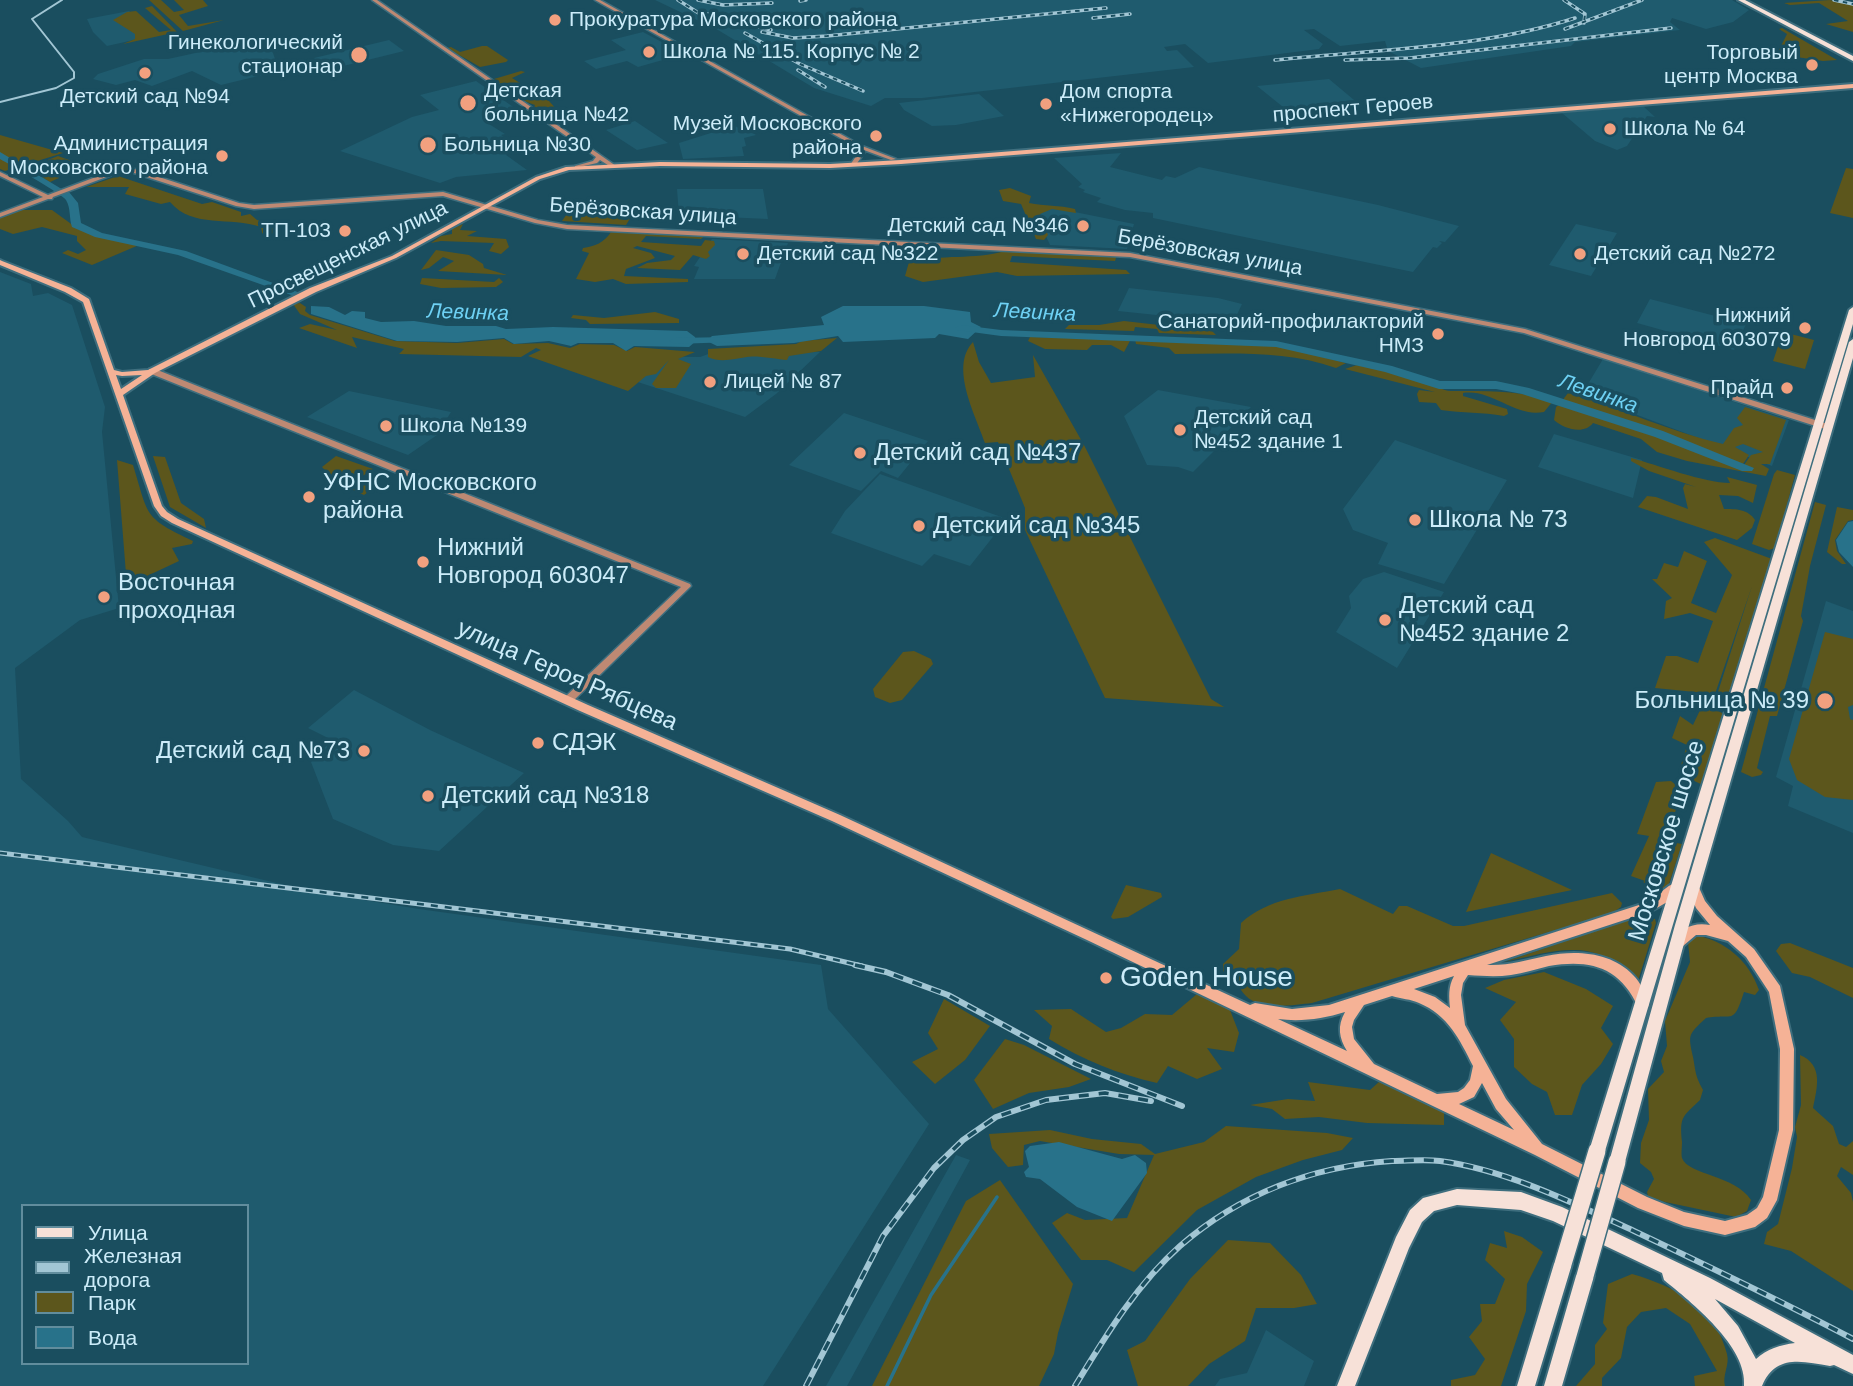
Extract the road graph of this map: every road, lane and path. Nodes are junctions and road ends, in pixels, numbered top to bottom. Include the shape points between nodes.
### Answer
1 (374, 0) edge
2 (597, 0) edge
3 (1741, 0) edge
4 (1840, 55) junction
5 (1853, 59) edge
6 (1853, 66) edge
7 (1851, 78) dead end
8 (1853, 86) edge
9 (860, 147) junction
10 (599, 157) junction
11 (892, 159) junction
12 (871, 163) junction
13 (853, 164) junction
14 (613, 166) junction
15 (577, 167) junction
16 (0, 174) edge
17 (50, 198) junction
18 (486, 207) junction
19 (0, 215) edge
20 (0, 261) edge
21 (1853, 310) edge
22 (1853, 342) edge
23 (152, 371) junction
24 (112, 372) junction
25 (120, 394) junction
26 (1823, 426) junction
27 (568, 701) junction
28 (1686, 884) junction
29 (1738, 942) junction
30 (1675, 950) junction
31 (1465, 968) junction
32 (1391, 992) junction
33 (1361, 1000) junction
34 (1643, 1003) junction
35 (1235, 1004) junction
36 (1460, 1026) junction
37 (1480, 1066) junction
38 (1376, 1073) junction
39 (1432, 1098) junction
40 (1540, 1150) junction
41 (1653, 1261) junction
42 (1848, 1363) edge
43 (1753, 1383) edge
44 (1346, 1386) edge
45 (1526, 1386) edge
46 (1553, 1386) edge

1 - 10 street
2 - 9 street
3 - 4 main road
4 - 5 main road
4 - 6 main road
7 - 11 main road, проспект Героев via 1826,85
8 - 12 main road, проспект Героев
9 - 11 street
9 - 13 street
10 - 14 street
10 - 15 street
11 - 12 main road, проспект Героев
12 - 13 main road, проспект Героев
13 - 14 main road, Просвещенская улица
14 - 15 main road, Просвещенская улица
15 - 18 main road, Просвещенская улица via 549,173
16 - 17 street
17 - 18 street, Берёзовская улица via 125,168 254,207 443,194
17 - 19 street, Берёзовская улица
18 - 23 main road, Просвещенская улица via 394,257 313,290
18 - 26 street, Берёзовская улица via 567,227 1130,255 1525,331
20 - 24 main road, улица Героя Рябцева via 86,301
21 - 26 main road, Московское шоссе
22 - 26 main road, Московское шоссе
23 - 24 main road
23 - 25 main road
23 - 27 street via 687,586
24 - 25 main road, улица Героя Рябцева
25 - 27 main road, улица Героя Рябцева via 164,514
26 - 28 main road, Московское шоссе
27 - 35 main road, улица Героя Рябцева via 836,818
28 - 29 main road via 1713,920
28 - 30 main road, Московское шоссе
28 - 31 main road via 1642,909
28 - 34 main road, Московское шоссе
29 - 30 main road via 1694,929
29 - 40 main road via 1775,990 1787,1049 1786,1130 1770,1200 1762,1213 1750,1222 1726,1228 1684,1219
30 - 46 main road, Московское шоссе, bridge
31 - 32 main road
31 - 34 main road via 1508,970 1555,959 1594,959 1629,978
31 - 36 main road via 1454,995
32 - 33 main road
32 - 36 main road via 1424,997
33 - 35 main road via 1306,1015
33 - 38 main road via 1345,1022 1346,1036 1355,1053
34 - 45 main road, Московское шоссе, bridge
35 - 38 main road
36 - 37 main road
37 - 39 main road via 1472,1093 1463,1099
37 - 40 main road via 1501,1104
38 - 39 main road
39 - 40 main road
41 - 42 main road
41 - 43 main road via 1735,1333 1747,1356
41 - 44 main road via 1601,1233 1521,1201 1457,1197 1429,1204 1416,1216 1402,1243
42 - 43 main road via 1801,1351 1782,1352 1763,1364

